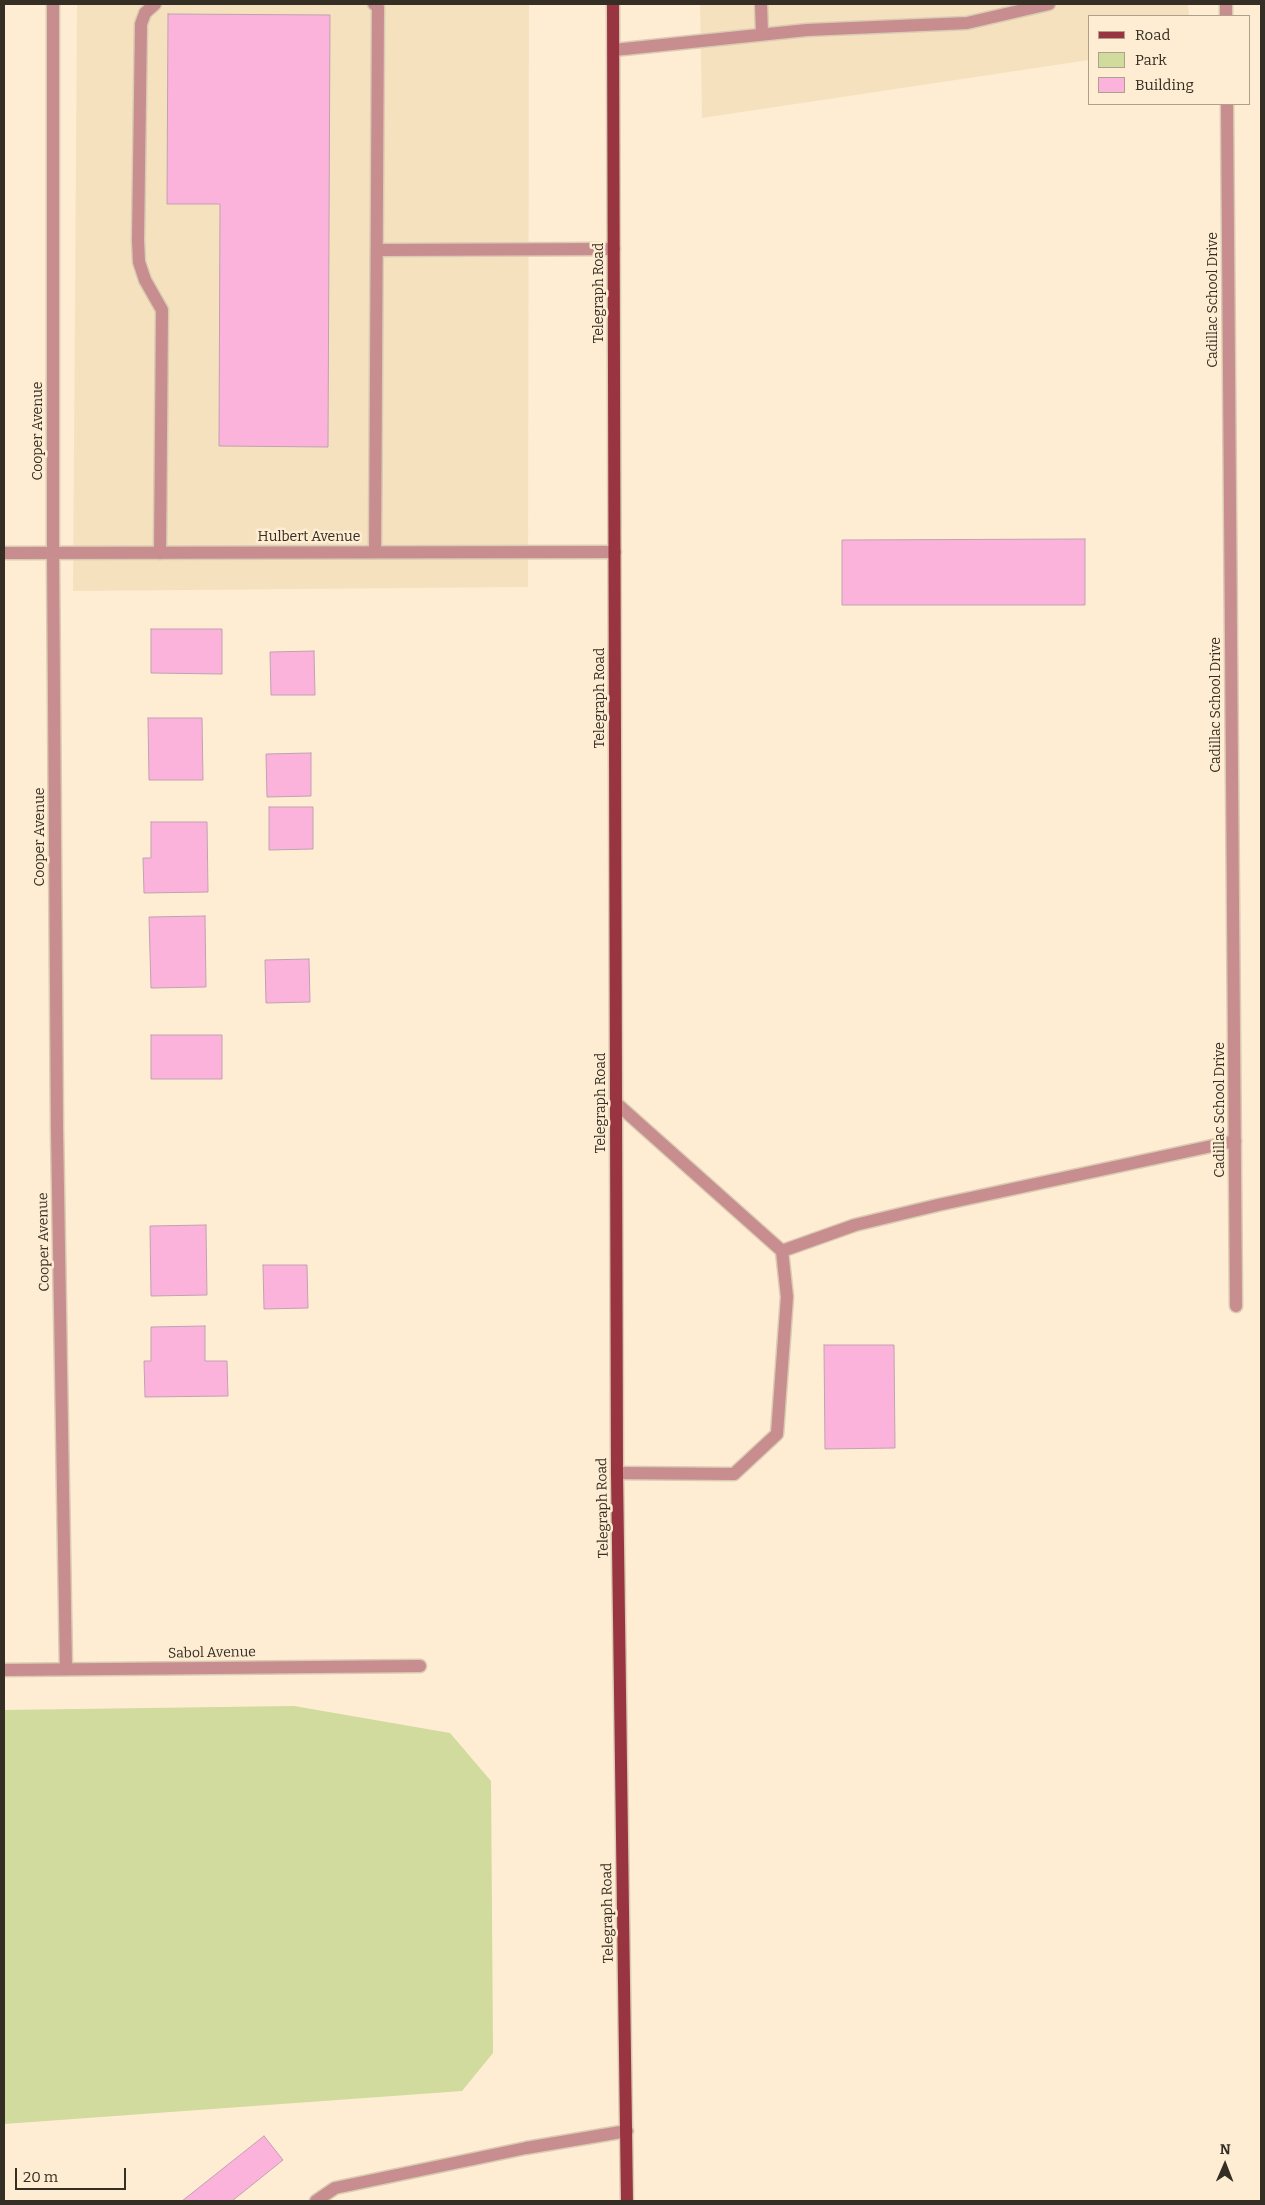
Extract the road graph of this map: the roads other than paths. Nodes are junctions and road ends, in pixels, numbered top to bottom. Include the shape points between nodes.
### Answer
1 (53, 4) edge
2 (155, 4) edge
3 (374, 4) edge
4 (614, 4) edge
5 (761, 4) edge
6 (1049, 4) edge
7 (762, 34) junction
8 (614, 50) junction
9 (1227, 105) edge
10 (614, 249) junction
11 (377, 250) junction
12 (53, 552) junction
13 (160, 552) junction
14 (375, 552) junction
15 (615, 552) junction
16 (4, 553) edge
17 (616, 1103) junction
18 (1235, 1141) junction
19 (782, 1251) junction
20 (1236, 1306) dead end
21 (617, 1473) junction
22 (420, 1666) dead end
23 (66, 1669) junction
24 (4, 1670) edge
25 (627, 2131) junction
26 (316, 2201) edge
27 (627, 2201) edge

1 - 12 street, Cooper Avenue
2 - 13 street via 145,13 141,24 138,240 139,262 145,280 162,310
3 - 11 street via 378,8
4 - 8 main road, Telegraph Road
5 - 7 street
6 - 7 street via 966,23
7 - 8 street
8 - 10 main road, Telegraph Road
9 - 18 street, Cadillac School Drive
10 - 11 street
10 - 15 main road, Telegraph Road
11 - 14 street
12 - 13 street, Hulbert Avenue
12 - 16 street, Hulbert Avenue
12 - 23 street, Cooper Avenue via 57,1119
13 - 14 street, Hulbert Avenue
14 - 15 street, Hulbert Avenue
15 - 17 main road, Telegraph Road
17 - 19 street
17 - 21 main road, Telegraph Road
18 - 19 street via 854,1225
18 - 20 street, Cadillac School Drive
19 - 21 street via 787,1297 776,1434 734,1474
21 - 25 main road, Telegraph Road
22 - 23 street, Sabol Avenue
23 - 24 street, Sabol Avenue
25 - 26 street via 526,2148 335,2188
25 - 27 main road, Telegraph Road

